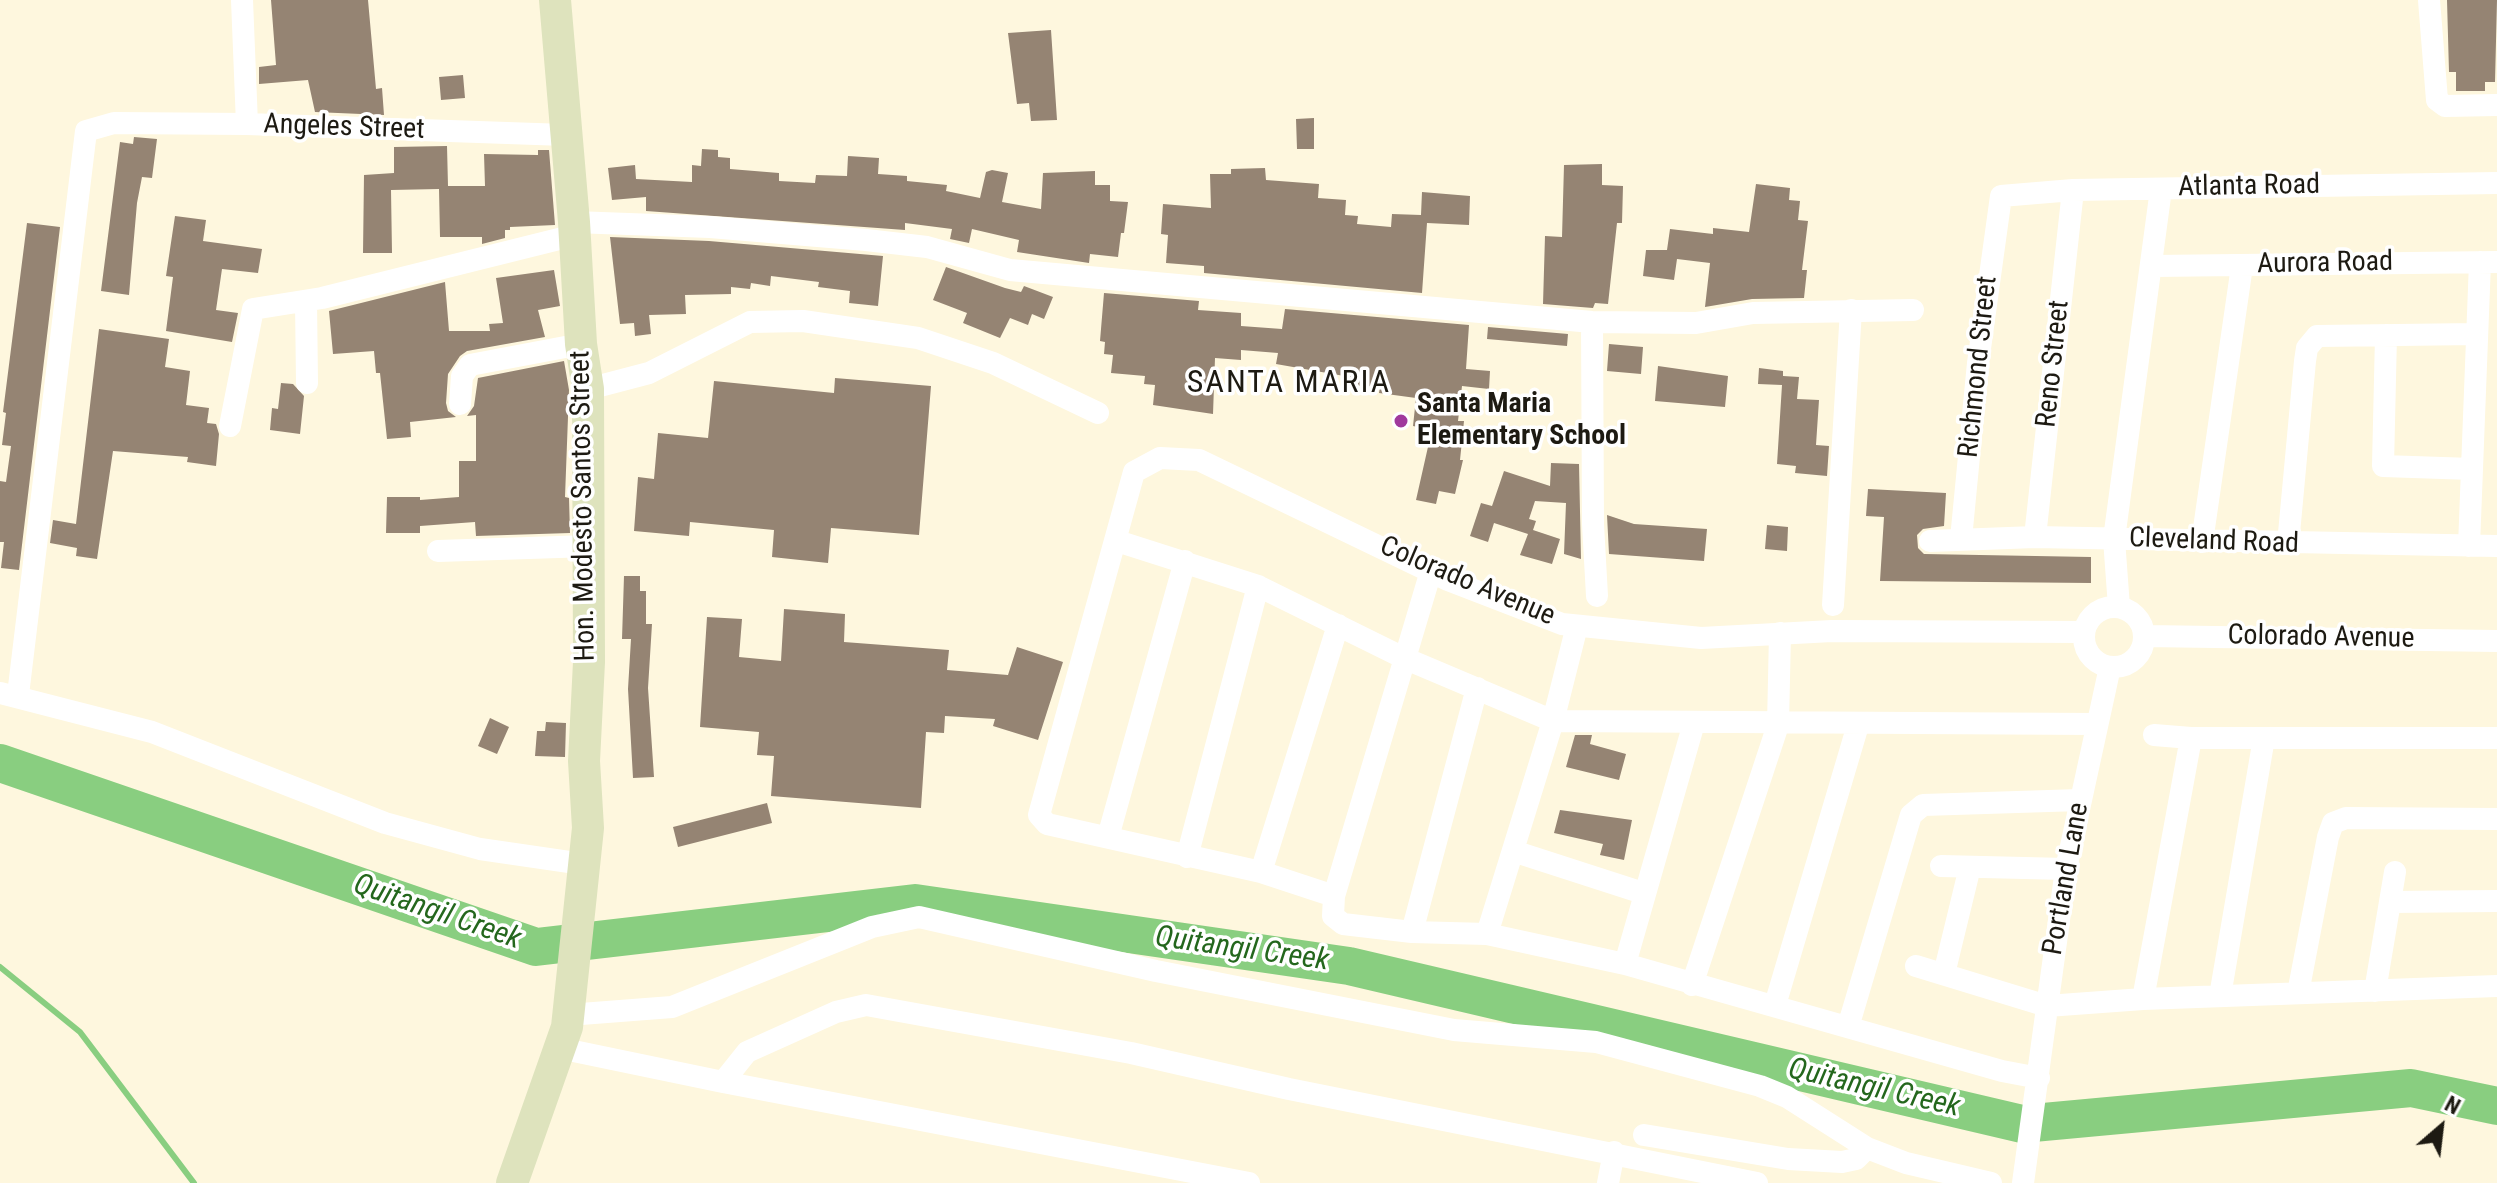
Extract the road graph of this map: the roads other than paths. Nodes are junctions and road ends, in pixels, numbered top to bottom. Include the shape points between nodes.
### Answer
1 (242, 0) edge
2 (555, 0) edge
3 (2429, 0) edge
4 (2497, 105) edge
5 (247, 124) junction
6 (565, 135) junction
7 (2497, 183) edge
8 (2161, 189) junction
9 (2073, 190) junction
10 (2001, 196) joint
11 (574, 228) junction
12 (2489, 262) edge
13 (2153, 266) junction
14 (2242, 266) junction
15 (306, 301) junction
16 (1851, 310) junction
17 (1913, 310) dead end
18 (1592, 322) junction
19 (2477, 334) junction
20 (2386, 335) junction
21 (581, 344) junction
22 (307, 383) dead end
23 (588, 389) junction
24 (460, 404) dead end
25 (1098, 413) dead end
26 (230, 426) dead end
27 (2472, 469) junction
28 (2035, 537) junction
29 (1961, 539) junction
30 (2114, 539) junction
31 (1117, 541) junction
32 (1930, 541) dead end
33 (2202, 542) junction
34 (2288, 544) junction
35 (589, 546) junction
36 (2469, 546) junction
37 (2497, 546) edge
38 (438, 551) dead end
39 (1185, 561) junction
40 (1431, 571) junction
41 (1258, 586) junction
42 (1597, 596) dead end
43 (1833, 605) dead end
44 (2119, 607) junction
45 (1338, 625) junction
46 (1577, 626) junction
47 (2084, 632) junction
48 (1780, 633) junction
49 (2145, 636) junction
50 (2497, 641) edge
51 (1404, 658) junction
52 (2110, 667) junction
53 (1477, 688) junction
54 (9, 694) edge
55 (1553, 721) junction
56 (1694, 723) junction
57 (2096, 724) junction
58 (1778, 725) junction
59 (1858, 725) junction
60 (2154, 735) dead end
61 (2191, 738) junction
62 (2264, 738) junction
63 (2497, 738) edge
64 (2080, 800) junction
65 (2497, 819) edge
66 (1108, 837) junction
67 (1513, 851) junction
68 (1187, 857) junction
69 (583, 864) junction
70 (1941, 866) dead end
71 (1970, 867) junction
72 (2066, 869) junction
73 (1261, 872) junction
74 (2395, 872) dead end
75 (1643, 893) junction
76 (1334, 896) junction
77 (2497, 901) edge
78 (2390, 902) junction
79 (1412, 932) junction
80 (1487, 934) junction
81 (1625, 964) junction
82 (1916, 966) dead end
83 (1944, 974) junction
84 (1692, 985) junction
85 (2497, 986) edge
86 (2375, 991) junction
87 (2298, 993) junction
88 (2220, 996) junction
89 (570, 999) junction
90 (2143, 999) junction
91 (1775, 1005) junction
92 (2047, 1006) junction
93 (1848, 1027) junction
94 (559, 1048) junction
95 (723, 1082) junction
96 (2038, 1086) junction
97 (1644, 1135) dead end
98 (1867, 1148) junction
99 (1614, 1152) junction
100 (1905, 1173) edge
101 (2024, 1176) edge
102 (512, 1183) edge
103 (1249, 1183) edge
104 (1608, 1183) edge
105 (1757, 1183) edge
106 (1991, 1183) edge

1 - 5 street, Angeles Street
2 - 6 street, Hon. Modesto Santos Street
3 - 4 street via 2437,100 2445,106
5 - 6 street, Angeles Street
5 - 54 street via 114,123 86,131
6 - 11 street, Hon. Modesto Santos Street
7 - 8 street, Atlanta Road
8 - 9 street, Atlanta Road
8 - 13 street
9 - 10 street, Atlanta Road
9 - 28 street, Reno Street
10 - 29 street, Richmond Street
11 - 15 street
11 - 18 street via 710,227 866,240 927,247 1010,270
11 - 21 street, Hon. Modesto Santos Street
12 - 14 street, Aurora Road
12 - 19 street
13 - 14 street, Aurora Road
13 - 30 street
14 - 33 street
15 - 22 street
15 - 26 street via 253,309
16 - 17 street
16 - 18 street via 1753,313 1696,323
16 - 43 street
18 - 42 street
19 - 20 street
19 - 27 street
20 - 27 street via 2383,466
20 - 34 street via 2317,336 2307,348
21 - 23 street, Hon. Modesto Santos Street
21 - 24 street via 470,365 462,376
23 - 25 street via 649,373 750,322 803,321 918,338 993,363
23 - 35 street, Hon. Modesto Santos Street
27 - 36 street
28 - 29 street, Cleveland Road
28 - 30 street, Cleveland Road
29 - 32 street, Cleveland Road
30 - 33 street, Cleveland Road
30 - 44 street
31 - 39 street
31 - 40 street, Colorado Avenue via 1134,472 1160,458 1199,460
31 - 66 street, Colorado Avenue via 1039,815 1047,824
33 - 34 street, Cleveland Road
34 - 36 street, Cleveland Road
35 - 38 street
35 - 69 street, Hon. Modesto Santos Street via 584,761 588,828
36 - 37 street, Cleveland Road
39 - 41 street
39 - 66 street
40 - 46 street, Colorado Avenue via 1514,608
40 - 51 street
41 - 45 street
41 - 68 street
44 - 47 street via 2103,608
44 - 49 street via 2137,617
45 - 51 street
45 - 73 street
46 - 48 street, Colorado Avenue via 1701,638
46 - 55 street
47 - 48 street, Colorado Avenue
47 - 52 street via 2086,648
48 - 58 street
49 - 50 street, Colorado Avenue
49 - 52 street via 2140,653 2127,665
51 - 53 street
51 - 76 street
52 - 57 street, Portland Lane
53 - 55 street
53 - 79 street
54 - 69 street via 152,732 385,823 480,849
55 - 56 street
55 - 67 street
56 - 58 street
56 - 75 street
57 - 59 street
57 - 64 street, Portland Lane
58 - 59 street
58 - 84 street
59 - 91 street
60 - 61 street
61 - 62 street
61 - 90 street
62 - 63 street
62 - 88 street
64 - 72 street, Portland Lane
64 - 93 street via 1923,805 1911,815
65 - 87 street via 2346,818 2333,823
66 - 68 street
67 - 75 street
67 - 80 street
68 - 73 street
69 - 89 street, Hon. Modesto Santos Street
70 - 71 street
71 - 72 street
71 - 83 street
72 - 92 street, Portland Lane
73 - 76 street
74 - 78 street
75 - 81 street
76 - 79 street via 1333,916 1343,924
77 - 78 street
78 - 86 street
79 - 80 street
80 - 81 street
81 - 84 street
82 - 83 street
83 - 92 street
84 - 91 street
85 - 86 street
86 - 87 street
87 - 88 street
88 - 90 street
89 - 94 street, Hon. Modesto Santos Street
89 - 98 street via 672,1007 872,927 919,917 1454,1030 1596,1042 1760,1086 1787,1097
90 - 92 street
91 - 93 street
92 - 96 street, Portland Lane
93 - 96 street
94 - 95 street
94 - 102 street, Hon. Modesto Santos Street
95 - 99 street via 747,1052 836,1012 866,1005 1131,1053
95 - 103 street
96 - 101 street, Portland Lane
97 - 98 street via 1788,1159 1842,1162 1856,1159
98 - 100 street
99 - 104 street
99 - 105 street
100 - 106 street

